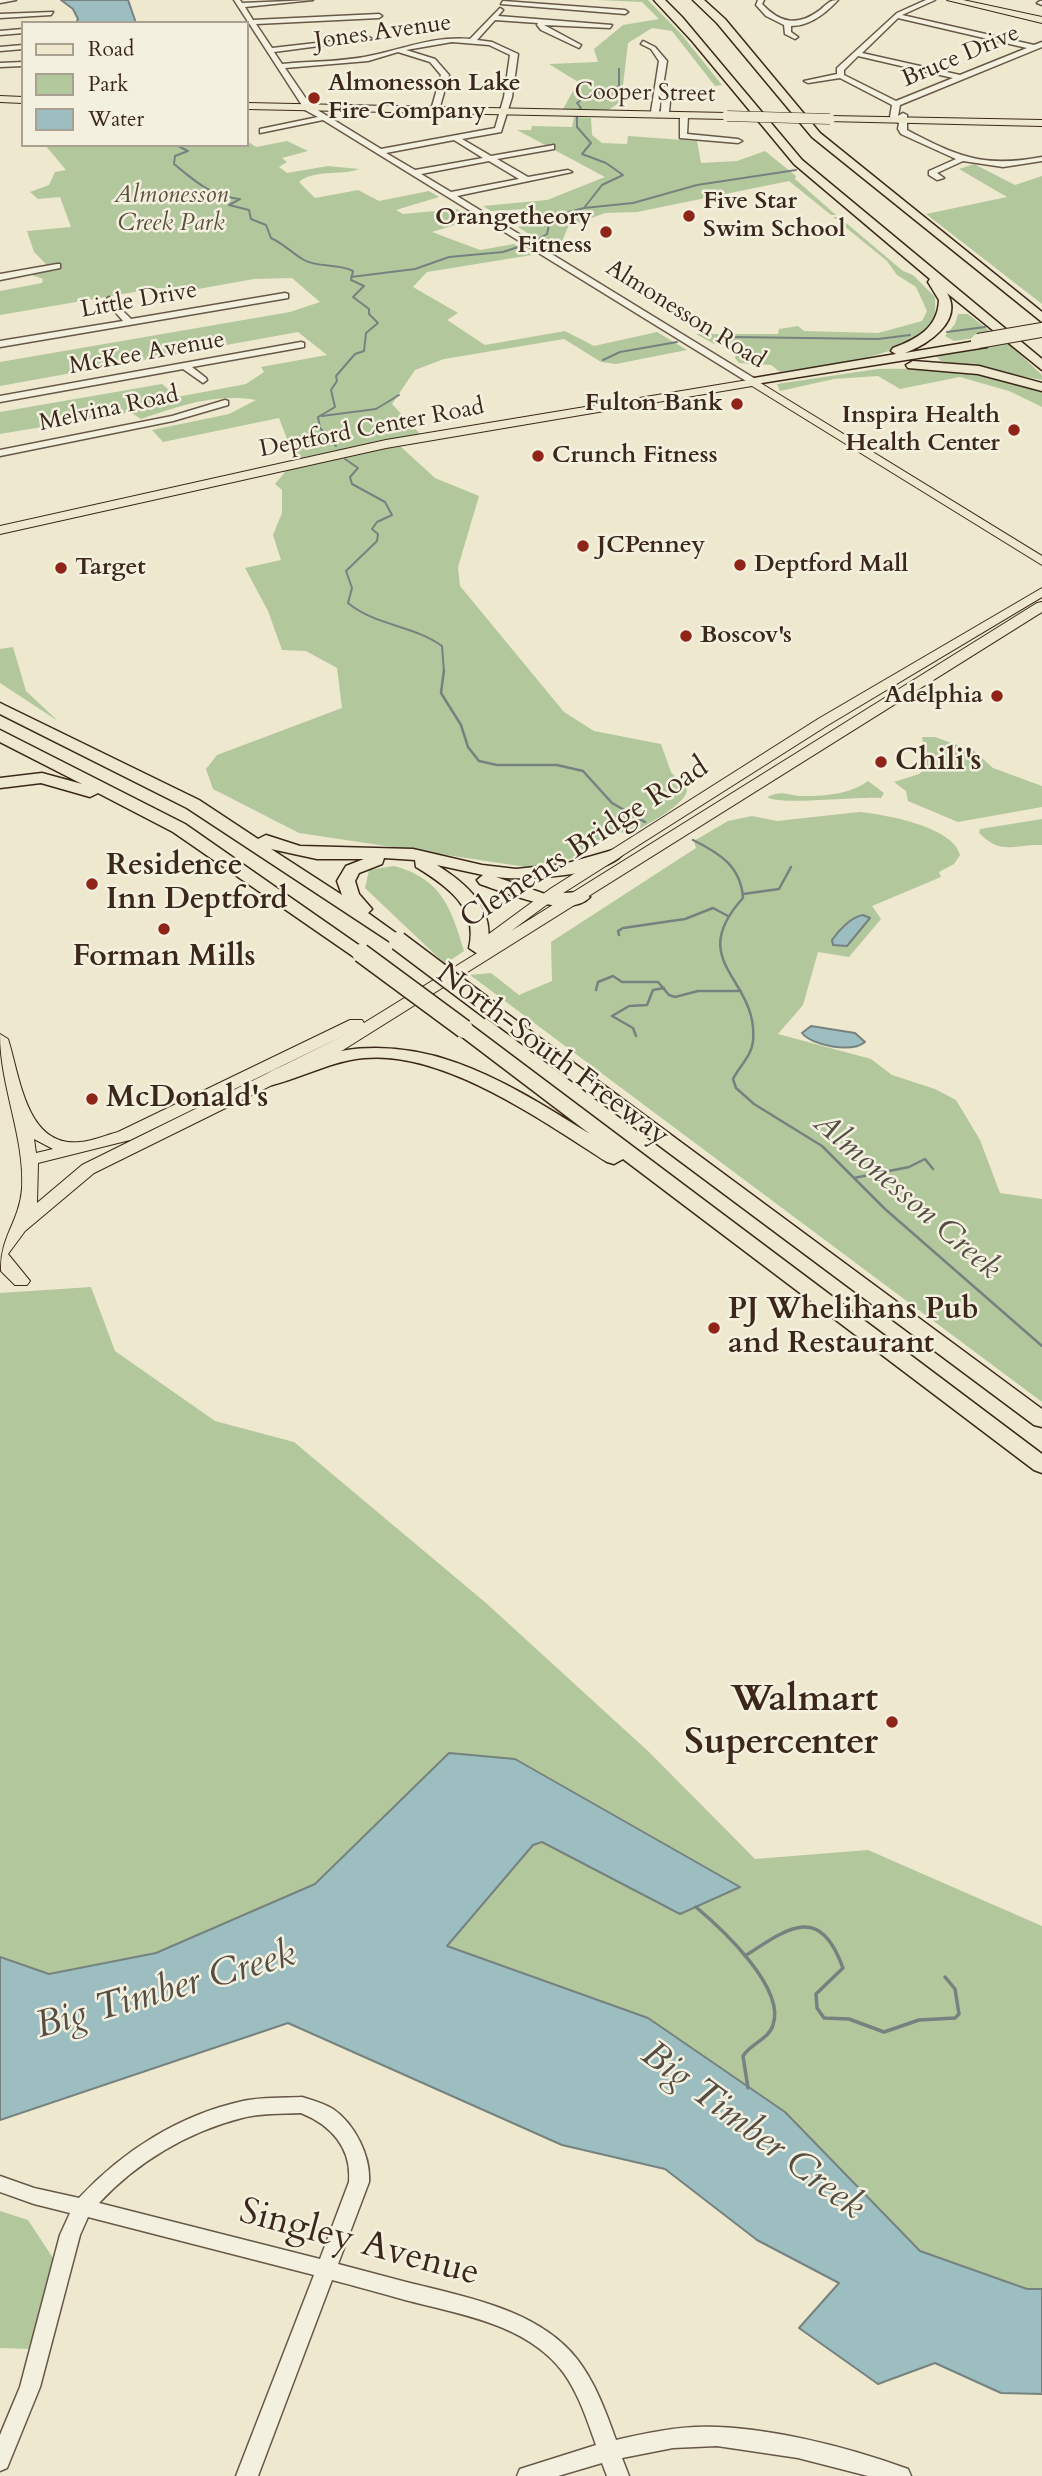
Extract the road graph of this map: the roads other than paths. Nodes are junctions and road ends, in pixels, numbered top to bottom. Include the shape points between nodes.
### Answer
1 (13, 0) edge
2 (310, 0) edge
3 (659, 0) edge
4 (698, 0) edge
5 (761, 0) edge
6 (835, 0) edge
7 (932, 0) edge
8 (951, 0) edge
9 (0, 1) edge
10 (504, 2) edge
11 (238, 3) edge
12 (625, 12) dead end
13 (51, 13) dead end
14 (0, 16) edge
15 (379, 16) dead end
16 (897, 16) junction
17 (496, 18) junction
18 (1042, 20) edge
19 (543, 21) junction
20 (251, 22) junction
21 (788, 23) junction
22 (610, 26) dead end
23 (21, 31) edge
24 (0, 33) edge
25 (795, 37) dead end
26 (369, 39) dead end
27 (473, 40) junction
28 (643, 43) dead end
29 (579, 46) dead end
30 (1038, 46) edge
31 (21, 47) edge
32 (0, 49) edge
33 (269, 50) junction
34 (400, 50) junction
35 (857, 54) junction
36 (21, 64) edge
37 (0, 65) edge
38 (280, 66) junction
39 (841, 76) junction
40 (962, 78) junction
41 (808, 81) dead end
42 (0, 99) edge
43 (21, 100) edge
44 (897, 105) junction
45 (248, 106) edge
46 (308, 108) junction
47 (435, 110) junction
48 (503, 112) junction
49 (658, 115) junction
50 (684, 116) junction
51 (324, 118) junction
52 (901, 121) junction
53 (1042, 123) edge
54 (263, 131) dead end
55 (455, 138) junction
56 (738, 141) dead end
57 (551, 147) dead end
58 (379, 152) junction
59 (490, 159) junction
60 (1042, 159) edge
61 (960, 160) junction
62 (568, 172) dead end
63 (413, 173) junction
64 (940, 178) dead end
65 (525, 179) junction
66 (449, 194) junction
67 (892, 242) junction
68 (57, 266) dead end
69 (0, 277) edge
70 (285, 296) dead end
71 (109, 300) dead end
72 (1041, 317) edge
73 (129, 322) junction
74 (1042, 332) edge
75 (980, 342) junction
76 (0, 344) edge
77 (301, 345) dead end
78 (874, 359) junction
79 (846, 366) junction
80 (1042, 366) edge
81 (186, 367) junction
82 (824, 370) junction
83 (203, 380) dead end
84 (754, 382) junction
85 (1042, 387) edge
86 (0, 400) edge
87 (225, 403) dead end
88 (0, 453) edge
89 (0, 530) edge
90 (1042, 561) edge
91 (1042, 592) edge
92 (1042, 606) edge
93 (0, 708) edge
94 (823, 722) junction
95 (0, 735) edge
96 (0, 783) edge
97 (719, 788) junction
98 (192, 804) junction
99 (729, 804) junction
100 (179, 828) junction
101 (613, 855) junction
102 (422, 863) junction
103 (632, 863) junction
104 (581, 897) junction
105 (543, 900) junction
106 (398, 941) junction
107 (478, 948) junction
108 (0, 1039) edge
109 (272, 1079) junction
110 (21, 1113) junction
111 (90, 1145) junction
112 (127, 1149) junction
113 (28, 1160) junction
114 (697, 1204) junction
115 (19, 1227) junction
116 (0, 1254) edge
117 (0, 1284) edge
118 (1042, 1420) edge
119 (1042, 1465) edge
120 (0, 2184) edge
121 (83, 2207) junction
122 (328, 2270) junction
123 (608, 2451) junction
124 (0, 2461) edge
125 (247, 2476) edge
126 (528, 2476) edge
127 (618, 2476) edge
128 (900, 2476) edge

1 - 9 street
2 - 11 street
3 - 67 highway via 689,29 779,144
4 - 72 highway via 816,135
5 - 21 street via 758,4 771,18
6 - 21 street via 812,21
7 - 16 street
8 - 18 main road
10 - 12 street
10 - 17 street
11 - 20 street, Almonesson Road
13 - 14 street
15 - 20 street
16 - 30 street
16 - 35 street
17 - 19 street
17 - 27 street
19 - 22 street
19 - 29 street via 543,29
20 - 33 street, Almonesson Road
21 - 25 street via 787,33
23 - 24 street
26 - 33 street
27 - 34 street, Jones Avenue via 427,42
27 - 48 street, Jones Avenue via 514,54
28 - 49 street via 663,61 661,89 667,91 665,112
30 - 40 street, Bruce Drive
31 - 32 street
33 - 38 street, Almonesson Road
34 - 38 street, Jones Avenue via 368,59
34 - 47 street via 431,60 443,70
35 - 39 street via 840,70
35 - 40 street
36 - 37 street
38 - 46 street, Almonesson Road
39 - 41 street
39 - 44 street
40 - 44 street, Bruce Drive
42 - 43 main road
44 - 52 street, Bruce Drive via 894,117
45 - 46 main road, Cooper Street
46 - 47 main road, Cooper Street
46 - 51 street, Almonesson Road
47 - 48 main road, Cooper Street
48 - 49 main road, Cooper Street
48 - 55 street via 498,130
49 - 50 main road, Cooper Street
50 - 52 main road, Cooper Street, bridge
50 - 56 street via 683,136
51 - 54 street
51 - 58 street, Almonesson Road
52 - 53 main road, Cooper Street
52 - 61 street via 904,132
55 - 58 street
55 - 59 street
57 - 59 street
58 - 63 street, Almonesson Road
59 - 63 street
59 - 65 street
60 - 61 street via 996,166
61 - 64 street via 932,173
62 - 65 street
63 - 66 street, Almonesson Road
65 - 66 street
66 - 84 street, Almonesson Road
67 - 78 highway via 940,288 946,307 942,319 923,340
67 - 80 highway
68 - 69 street
70 - 73 street, Little Drive
71 - 73 street
73 - 76 street, Little Drive
74 - 75 highway, bridge
75 - 78 highway
75 - 79 highway
77 - 81 street, McKee Avenue
78 - 79 highway
79 - 82 highway
81 - 83 street
81 - 86 street, McKee Avenue
82 - 84 highway
82 - 85 highway via 935,366 994,373
84 - 89 main road, Deptford Center Road via 386,444
84 - 90 main road, Almonesson Road
87 - 88 street, Melvina Road
91 - 94 main road, Clements Bridge Road
92 - 99 main road, Clements Bridge Road
93 - 98 highway, North-South Freeway
94 - 97 main road, Clements Bridge Road
94 - 99 main road via 786,758 729,792
95 - 100 highway, North-South Freeway
96 - 100 highway via 35,778 64,782
97 - 101 main road, Clements Bridge Road
97 - 103 main road via 719,799 657,839
98 - 101 highway via 272,843 312,855 400,853 531,876 568,871
98 - 106 highway, North-South Freeway
99 - 103 main road, Clements Bridge Road
100 - 114 highway, North-South Freeway, bridge via 361,953
101 - 105 main road, Clements Bridge Road
102 - 105 highway
102 - 106 highway via 372,861 352,870 346,881 351,896
102 - 107 highway via 463,893 474,908 483,934
103 - 104 main road, Clements Bridge Road
104 - 105 highway
104 - 109 main road, Clements Bridge Road via 337,1047
105 - 107 main road, Clements Bridge Road
106 - 118 highway, North-South Freeway, bridge
107 - 111 main road, Clements Bridge Road via 372,1016 124,1136
108 - 110 main road
109 - 112 main road, Clements Bridge Road
109 - 114 highway via 342,1054 384,1051 431,1059 543,1115 662,1188
110 - 111 main road via 47,1142
110 - 113 main road
111 - 113 main road, Clements Bridge Road
112 - 113 main road, Clements Bridge Road via 76,1162
112 - 115 main road, Clements Bridge Road via 66,1183
113 - 115 main road, Clements Bridge Road via 28,1203
114 - 119 highway, North-South Freeway
115 - 116 main road, Clements Bridge Road
116 - 117 main road via 21,1281
120 - 121 street, Singley Avenue
121 - 122 street, Singley Avenue
121 - 122 street via 132,2161 176,2133 244,2109 302,2105 327,2115 342,2130 360,2169
121 - 124 street via 70,2235 30,2387
122 - 123 street, Singley Avenue via 531,2330 577,2375
122 - 125 street
123 - 126 street
123 - 127 street, Singley Avenue
123 - 128 street via 698,2436 756,2441

